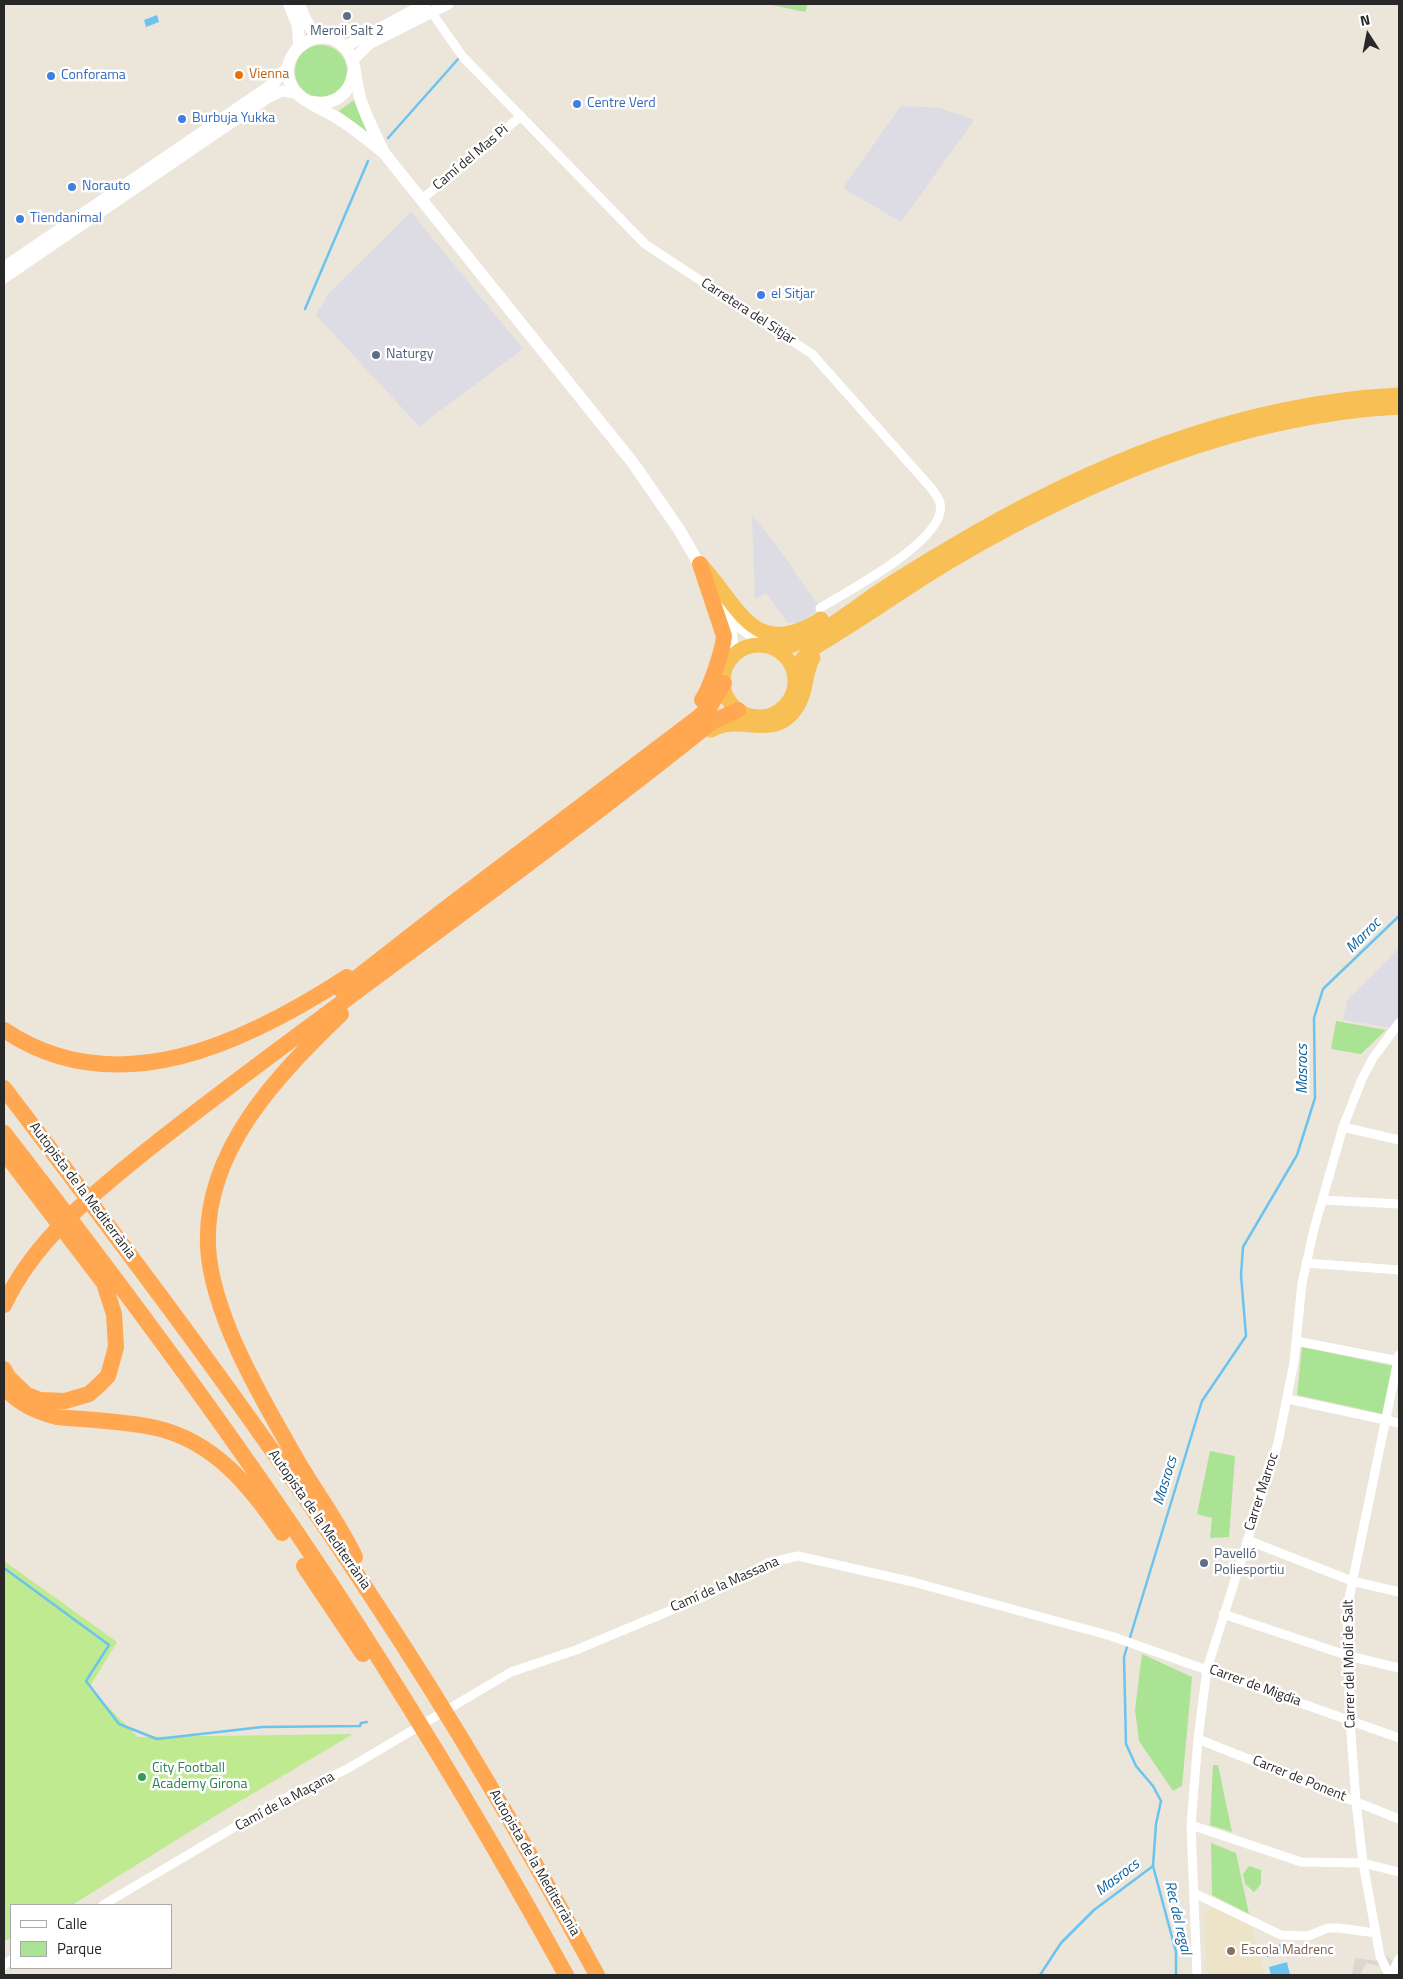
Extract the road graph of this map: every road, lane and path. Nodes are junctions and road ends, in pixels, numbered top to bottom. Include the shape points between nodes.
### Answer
1 (289, 4) edge
2 (299, 4) edge
3 (448, 4) edge
4 (428, 8) edge
5 (322, 38) junction
6 (299, 45) junction
7 (343, 46) junction
8 (288, 66) junction
9 (353, 67) junction
10 (296, 93) junction
11 (311, 102) junction
12 (521, 116) junction
13 (384, 153) junction
14 (421, 200) junction
15 (4, 266) edge
16 (4, 278) edge
17 (1399, 394) edge
18 (1399, 407) edge
19 (700, 564) junction
20 (900, 578) junction
21 (820, 608) dead end
22 (840, 633) junction
23 (772, 648) junction
24 (732, 658) junction
25 (795, 675) junction
26 (724, 683) junction
27 (738, 710) junction
28 (674, 752) junction
29 (618, 778) junction
30 (408, 945) junction
31 (1399, 1024) edge
32 (4, 1030) edge
33 (1396, 1033) edge
34 (4, 1088) edge
35 (1343, 1127) junction
36 (4, 1133) edge
37 (1399, 1140) edge
38 (4, 1152) edge
39 (1322, 1200) junction
40 (1399, 1204) edge
41 (50, 1230) junction
42 (1306, 1263) junction
43 (1399, 1270) edge
44 (4, 1282) edge
45 (4, 1305) edge
46 (1296, 1341) junction
47 (1399, 1359) edge
48 (4, 1369) edge
49 (4, 1387) edge
50 (1288, 1399) junction
51 (1386, 1420) junction
52 (1399, 1423) edge
53 (1247, 1540) junction
54 (1352, 1581) junction
55 (1399, 1592) edge
56 (374, 1599) junction
57 (1222, 1614) junction
58 (1111, 1636) joint
59 (1350, 1656) junction
60 (1399, 1668) edge
61 (1207, 1669) junction
62 (466, 1697) joint
63 (412, 1713) junction
64 (1350, 1719) junction
65 (1399, 1738) edge
66 (1198, 1739) junction
67 (1356, 1802) junction
68 (1399, 1819) edge
69 (1191, 1824) junction
70 (1363, 1863) junction
71 (1399, 1872) edge
72 (1194, 1893) junction
73 (105, 1904) edge
74 (1376, 1933) junction
75 (1399, 1959) edge
76 (566, 1975) edge
77 (597, 1975) edge
78 (1197, 1975) edge
79 (1390, 1975) edge

1 - 6 main road via 298,26
2 - 5 main road via 309,27
3 - 4 street
4 - 7 street
4 - 9 street via 369,44
4 - 12 street, Carretera del Sitjar via 463,57
5 - 6 main road via 310,39
5 - 7 main road
6 - 8 main road
7 - 9 main road
8 - 10 main road via 288,77
8 - 15 street via 274,83
9 - 11 main road via 351,84 339,98 323,103
9 - 13 main road via 361,101
10 - 11 main road
10 - 16 street via 282,91 269,97
11 - 13 main road via 343,121
12 - 14 street, Camí del Mas Pi
12 - 21 street, Carretera del Sitjar via 645,244 812,354 932,489 940,503 939,514 923,540 901,558
13 - 14 main road
14 - 19 main road via 633,463
17 - 20 highway via 1326,402 1268,413 1189,434 1098,469 991,523
18 - 22 highway via 1330,414 1273,425 1193,448 1111,477 1062,499 951,561
19 - 20 highway via 747,621 760,631 773,635 798,632 856,597
19 - 23 main road via 742,628
19 - 24 main road via 729,623 733,640
19 - 29 highway via 724,636 708,691 690,713 633,759
20 - 23 highway via 804,642
22 - 25 highway via 812,649 803,658
22 - 28 highway via 813,657 807,669 802,698 785,719 764,727 724,724
23 - 24 highway via 748,647
23 - 25 highway via 789,660
24 - 26 highway
25 - 27 highway via 795,687 790,698 778,711 761,716
26 - 27 highway via 731,702
26 - 29 highway via 709,708 696,720
27 - 28 highway via 712,722
28 - 30 highway
29 - 30 highway
30 - 32 highway via 254,1030 190,1055 131,1064 102,1063 45,1050
30 - 41 highway via 186,1119 105,1177
30 - 56 highway via 266,1093 242,1128 226,1160 214,1192 209,1221 212,1275 235,1340 298,1461 345,1537
31 - 33 street, Carrer Marroc
33 - 35 street, Carrer Marroc via 1373,1058
34 - 56 highway, Autopista de la Mediterrània via 216,1373
35 - 37 street
35 - 39 street, Carrer Marroc
36 - 63 highway, Autopista de la Mediterrània via 258,1477 355,1620
38 - 48 highway via 104,1283 114,1314 116,1340 114,1362 108,1376 89,1394 77,1398 53,1402 27,1395
39 - 40 street
39 - 42 street, Carrer Marroc
41 - 44 highway
41 - 45 highway
42 - 43 street
42 - 46 street, Carrer Marroc
46 - 47 street
46 - 50 street, Carrer Marroc
47 - 51 street, Carrer del Molí de Salt
49 - 63 highway via 19,1402 41,1413 157,1429 197,1445 228,1466 275,1522 380,1680
50 - 51 street
50 - 53 street, Carrer Marroc
51 - 52 street
51 - 54 street, Carrer del Molí de Salt
53 - 54 street
53 - 57 street, Carrer Marroc
54 - 55 street
54 - 59 street, Carrer del Molí de Salt via 1347,1608
56 - 77 highway, Autopista de la Mediterrània via 491,1787
57 - 59 street
57 - 61 street, Carrer Marroc
58 - 61 street, Carrer de Migdia
58 - 62 street, Camí de la Massana via 913,1582 798,1556 768,1563 705,1596 576,1650 511,1672
59 - 60 street
59 - 64 street, Carrer del Molí de Salt
61 - 64 street, Carrer de Migdia
61 - 66 street, Carrer Marroc
62 - 73 street, Camí de la Maçana via 398,1740 347,1769 277,1802
63 - 76 highway, Autopista de la Mediterrània
64 - 65 street, Carrer de Migdia
64 - 67 street, Carrer del Molí de Salt
66 - 67 street, Carrer de Ponent
66 - 69 street, Carrer Marroc
67 - 68 street, Carrer de Ponent
67 - 70 street, Carrer del Molí de Salt
69 - 70 street via 1301,1862
69 - 72 street, Carrer Marroc
70 - 71 street
70 - 74 street, Carrer del Molí de Salt
72 - 74 street via 1280,1935 1308,1936 1328,1928
72 - 78 street, Carrer Marroc
74 - 79 street, Carrer del Molí de Salt via 1380,1956
75 - 79 street

